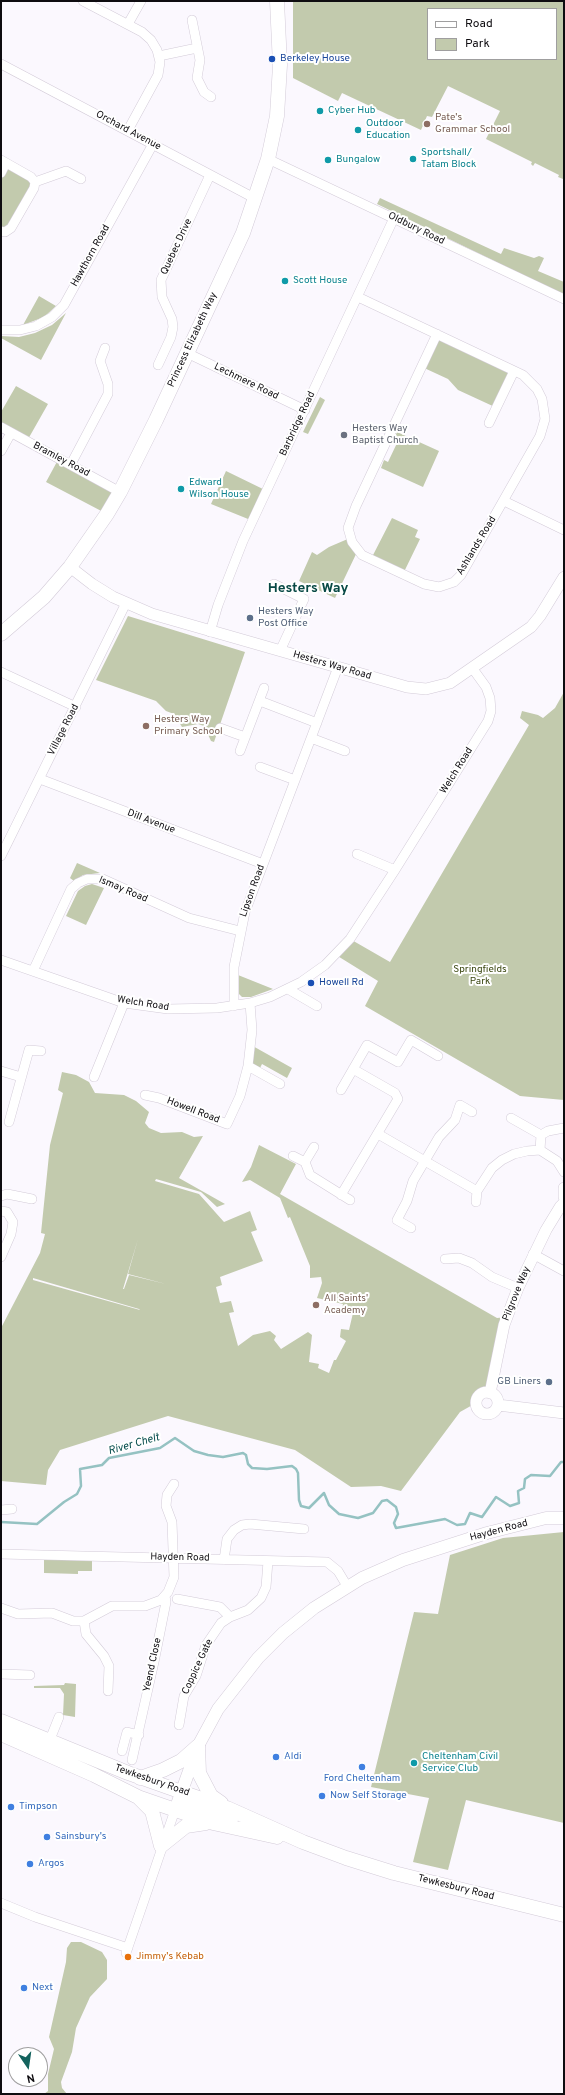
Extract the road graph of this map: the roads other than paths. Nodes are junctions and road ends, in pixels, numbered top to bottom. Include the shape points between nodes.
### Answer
1 (83, 1) edge
2 (141, 1) edge
3 (278, 1) edge
4 (192, 20) dead end
5 (128, 24) junction
6 (197, 48) junction
7 (159, 56) junction
8 (1, 64) edge
9 (211, 97) dead end
10 (128, 130) junction
11 (153, 144) junction
12 (268, 159) junction
13 (4, 161) edge
14 (1, 173) edge
15 (210, 175) junction
16 (81, 179) dead end
17 (35, 182) junction
18 (256, 199) junction
19 (394, 218) junction
20 (1, 231) edge
21 (358, 296) junction
22 (564, 299) edge
23 (1, 330) edge
24 (437, 334) junction
25 (105, 348) dead end
26 (187, 353) junction
27 (158, 365) dead end
28 (514, 371) junction
29 (305, 410) junction
30 (489, 423) dead end
31 (1, 427) edge
32 (11, 433) junction
33 (1, 451) edge
34 (71, 464) junction
35 (120, 492) junction
36 (504, 501) junction
37 (564, 530) edge
38 (70, 567) junction
39 (564, 577) edge
40 (274, 584) dead end
41 (126, 603) junction
42 (210, 632) junction
43 (1, 634) edge
44 (280, 651) junction
45 (338, 667) junction
46 (473, 669) junction
47 (1, 672) edge
48 (264, 688) dead end
49 (260, 701) junction
50 (76, 707) junction
51 (317, 722) junction
52 (220, 728) dead end
53 (245, 737) junction
54 (311, 738) junction
55 (240, 750) dead end
56 (345, 751) dead end
57 (260, 767) dead end
58 (40, 779) junction
59 (295, 780) junction
60 (357, 854) dead end
61 (1, 856) edge
62 (263, 864) junction
63 (395, 870) junction
64 (240, 931) junction
65 (1, 960) edge
66 (33, 971) junction
67 (288, 990) junction
68 (124, 1003) junction
69 (250, 1003) junction
70 (234, 1006) junction
71 (317, 1006) dead end
72 (41, 1051) dead end
73 (438, 1056) dead end
74 (248, 1066) junction
75 (353, 1069) junction
76 (1, 1071) edge
77 (21, 1076) junction
78 (94, 1077) dead end
79 (280, 1084) dead end
80 (341, 1090) dead end
81 (145, 1095) dead end
82 (472, 1112) dead end
83 (511, 1118) dead end
84 (9, 1122) dead end
85 (564, 1128) edge
86 (378, 1134) junction
87 (541, 1135) junction
88 (314, 1147) dead end
89 (540, 1150) junction
90 (293, 1156) dead end
91 (426, 1161) junction
92 (305, 1162) junction
93 (564, 1172) edge
94 (564, 1188) edge
95 (477, 1191) junction
96 (341, 1195) junction
97 (1, 1196) edge
98 (564, 1197) edge
99 (32, 1199) dead end
100 (350, 1200) dead end
101 (476, 1202) dead end
102 (564, 1203) edge
103 (1, 1211) edge
104 (411, 1228) dead end
105 (533, 1254) junction
106 (1, 1257) edge
107 (444, 1258) dead end
108 (564, 1271) edge
109 (518, 1288) junction
110 (490, 1392) junction
111 (498, 1405) junction
112 (564, 1413) edge
113 (174, 1484) dead end
114 (1, 1510) edge
115 (12, 1510) dead end
116 (564, 1518) edge
117 (304, 1529) dead end
118 (1, 1554) edge
119 (174, 1558) junction
120 (224, 1560) junction
121 (268, 1561) junction
122 (347, 1586) junction
123 (165, 1596) junction
124 (177, 1599) dead end
125 (1, 1608) edge
126 (230, 1617) junction
127 (84, 1621) junction
128 (1, 1674) edge
129 (30, 1675) dead end
130 (108, 1692) dead end
131 (59, 1716) dead end
132 (1, 1721) edge
133 (179, 1725) dead end
134 (1, 1734) edge
135 (139, 1735) junction
136 (49, 1742) junction
137 (198, 1746) junction
138 (122, 1751) dead end
139 (87, 1757) junction
140 (132, 1760) dead end
141 (140, 1778) junction
142 (181, 1791) junction
143 (138, 1797) junction
144 (227, 1808) junction
145 (175, 1810) junction
146 (213, 1823) junction
147 (259, 1833) junction
148 (303, 1842) junction
149 (162, 1846) junction
150 (1, 1903) edge
151 (564, 1915) edge

1 - 5 street
2 - 5 street
3 - 12 main road, Princess Elizabeth Way via 279,101
4 - 6 street
5 - 7 street via 151,40
6 - 7 street
6 - 9 street via 200,63 197,78 204,92
7 - 10 street via 156,81
8 - 10 street, Orchard Avenue
10 - 11 street, Orchard Avenue
11 - 15 street, Orchard Avenue
11 - 23 street, Hawthorn Road via 64,305 52,317 36,326
12 - 18 main road, Princess Elizabeth Way
12 - 19 street, Oldbury Road
13 - 14 street
13 - 17 street
15 - 18 street, Orchard Avenue
15 - 27 street, Quebec Drive via 161,280 162,297 172,319 173,328 172,337
16 - 17 street via 66,171
17 - 20 street via 11,228 5,232
18 - 26 main road, Princess Elizabeth Way via 243,233
19 - 21 street, Barbridge Road
19 - 22 street, Oldbury Road
21 - 24 street, Ashlands Road
21 - 29 street, Barbridge Road
24 - 28 street, Ashlands Road
24 - 36 street, Ashlands Road via 349,521 350,538 362,554 381,564 431,587 446,585 454,582 460,575
25 - 34 street via 100,361 108,394
26 - 29 street, Lechmere Road
26 - 35 main road, Princess Elizabeth Way
28 - 30 street
28 - 36 street, Ashlands Road via 531,381 537,389 545,410 545,419 540,436
29 - 42 street, Barbridge Road via 244,541
31 - 32 street, Bramley Road
32 - 33 street
32 - 34 street, Bramley Road
34 - 35 street, Bramley Road
35 - 38 main road, Princess Elizabeth Way via 101,526
36 - 37 street
38 - 41 street, Hesters Way Road via 92,584
38 - 43 main road, Princess Elizabeth Way via 44,597
39 - 46 street, Hesters Way Road via 531,627
40 - 44 street via 304,598
41 - 42 street, Hesters Way Road
41 - 50 street, Village Road
42 - 44 street, Hesters Way Road
44 - 45 street, Hesters Way Road
45 - 46 street, Hesters Way Road via 407,687 426,689 450,684
45 - 51 street, Lipson Road
46 - 63 street, Welch Road via 486,687 490,698 491,711 488,721
47 - 50 street
48 - 49 street
49 - 51 street
49 - 53 street
50 - 58 street, Village Road
51 - 54 street, Lipson Road
52 - 53 street
53 - 55 street
54 - 56 street
54 - 59 street, Lipson Road
57 - 59 street
58 - 61 street, Village Road
58 - 62 street, Dill Avenue
59 - 62 street, Lipson Road
60 - 63 street
62 - 64 street, Lipson Road
63 - 67 street, Welch Road via 350,939 336,955
64 - 66 street, Ismay Road via 190,918 103,879 87,879 71,889
64 - 70 street, Lipson Road via 234,967
65 - 66 street, Welch Road
66 - 68 street, Welch Road
67 - 69 street, Welch Road
67 - 71 street
68 - 70 street, Welch Road via 184,1010
68 - 78 street
69 - 70 street, Welch Road
69 - 74 street, Howell Road via 252,1030
72 - 77 street via 28,1050
73 - 75 street via 411,1040 398,1062 368,1045
74 - 79 street
74 - 81 street, Howell Road via 240,1096 227,1124
75 - 80 street
75 - 86 street via 397,1096 397,1101
76 - 77 street
77 - 84 street
82 - 91 street via 460,1105 455,1120 439,1137
83 - 87 street
85 - 87 street
86 - 91 street
86 - 96 street
87 - 89 street
88 - 92 street
89 - 93 street via 552,1157
89 - 95 street via 520,1152 502,1160 492,1168
90 - 92 street
91 - 95 street
91 - 104 street via 413,1181 407,1201 393,1222
92 - 96 street via 312,1178
94 - 98 street
95 - 101 street
96 - 100 street
97 - 99 street via 7,1194
102 - 105 street, Pilgrove Way
103 - 106 street via 7,1212 13,1222
105 - 108 street
105 - 109 street, Pilgrove Way
107 - 109 street via 466,1260 479,1266 492,1277
109 - 110 street, Pilgrove Way via 504,1325
110 - 111 street via 495,1395
110 - 111 street via 478,1397 478,1409 482,1413 490,1414
111 - 112 street
113 - 119 street via 167,1495 166,1506 172,1522
114 - 115 street
116 - 122 main road, Hayden Road via 546,1518 487,1533 403,1560
117 - 120 street via 242,1525 227,1539
118 - 119 street, Hayden Road
119 - 120 street, Hayden Road
119 - 123 street via 174,1577
120 - 121 street, Hayden Road
121 - 122 street, Hayden Road via 327,1562 338,1571
121 - 126 street, Coppice Gate via 266,1587 260,1598 248,1610
122 - 137 main road, Hayden Road via 298,1620 258,1658 218,1709
123 - 127 street via 150,1605 107,1608
123 - 135 street, Yeend Close via 166,1602
124 - 126 street via 220,1607
125 - 127 street via 18,1614 52,1613
126 - 133 street, Coppice Gate via 206,1645 196,1676 184,1696
127 - 130 street via 86,1634 109,1666
128 - 129 street
131 - 136 street
132 - 136 main road, Tewkesbury Road
134 - 143 main road, Tewkesbury Road
135 - 138 street via 126,1732
135 - 140 street, Yeend Close
136 - 139 main road, Tewkesbury Road
137 - 141 main road via 181,1761
137 - 142 main road, Hayden Road
137 - 144 main road via 199,1773 203,1784 211,1796
139 - 141 main road, Tewkesbury Road
139 - 145 main road via 101,1770 169,1798
141 - 142 main road, Tewkesbury Road
142 - 144 main road, Tewkesbury Road
142 - 145 main road, Hayden Road
142 - 147 main road via 188,1804 252,1827
143 - 145 main road, Tewkesbury Road
143 - 149 main road via 152,1811
144 - 148 main road, Tewkesbury Road
145 - 146 main road, Tewkesbury Road
145 - 149 street
146 - 147 main road, Tewkesbury Road
146 - 149 main road via 186,1826
147 - 148 main road, Tewkesbury Road
148 - 151 main road, Tewkesbury Road via 394,1873
149 - 150 street via 127,1950

